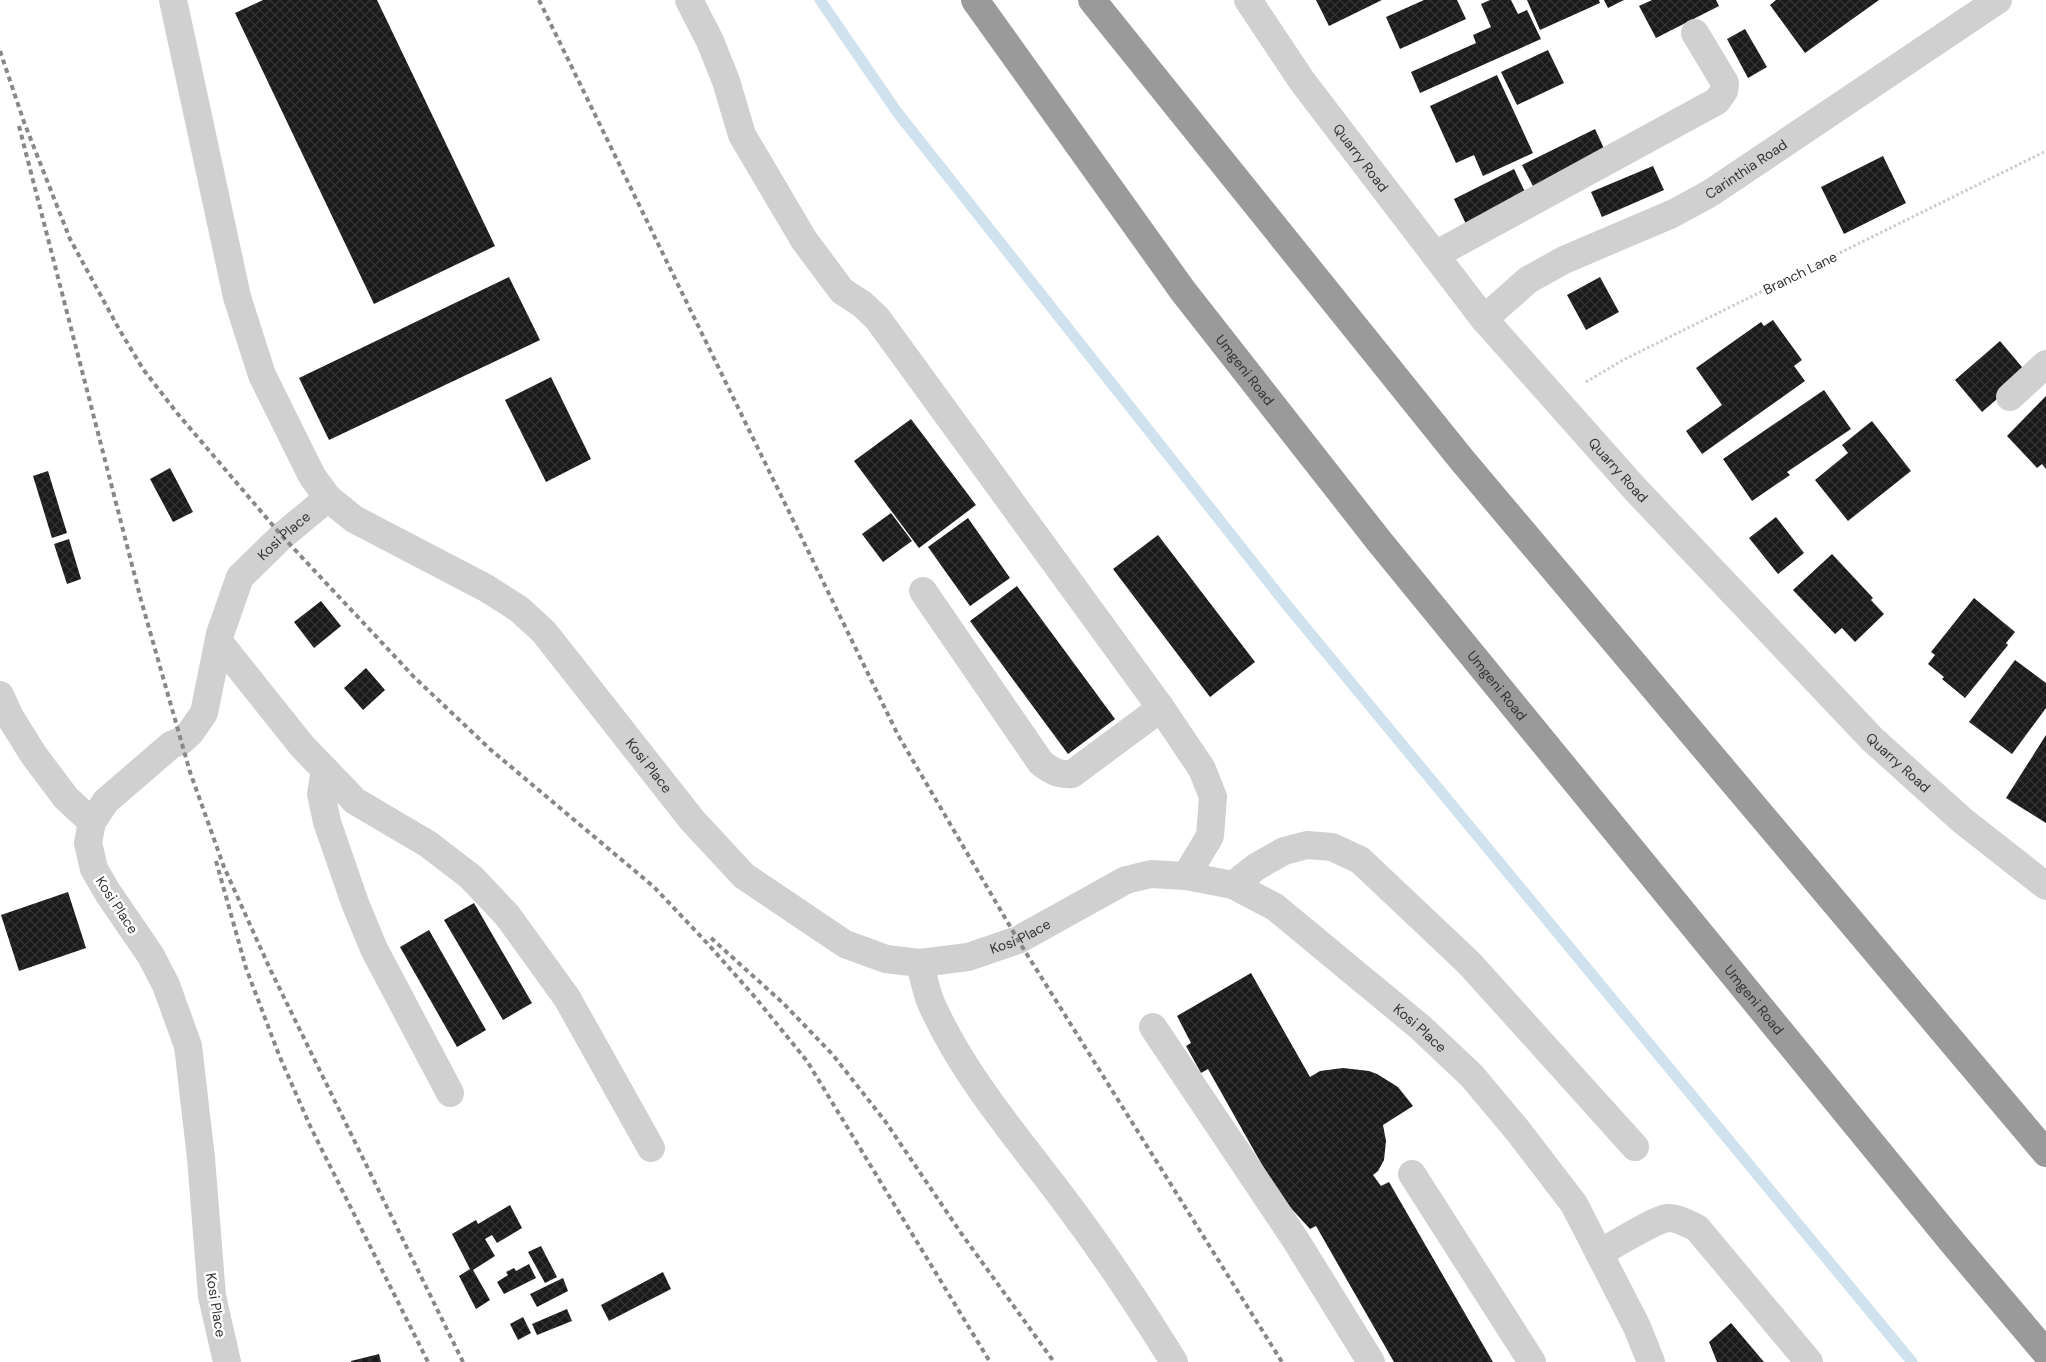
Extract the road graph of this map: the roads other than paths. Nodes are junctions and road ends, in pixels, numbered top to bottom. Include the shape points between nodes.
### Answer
1 (173, 0) edge
2 (689, 0) edge
3 (975, 0) edge
4 (1092, 0) edge
5 (1248, 0) edge
6 (1998, 0) edge
7 (1695, 33) dead end
8 (1434, 255) junction
9 (1484, 319) junction
10 (2046, 364) edge
11 (2010, 397) dead end
12 (328, 498) junction
13 (923, 591) dead end
14 (219, 642) junction
15 (0, 695) edge
16 (1161, 708) junction
17 (325, 770) junction
18 (92, 822) junction
19 (1186, 876) junction
20 (1233, 885) junction
21 (2046, 886) edge
22 (920, 963) junction
23 (1153, 1027) dead end
24 (450, 1093) dead end
25 (1635, 1147) dead end
26 (651, 1148) dead end
27 (2046, 1154) edge
28 (1412, 1174) dead end
29 (1599, 1253) junction
30 (2046, 1353) edge
31 (227, 1362) edge
32 (1174, 1362) edge
33 (1371, 1362) edge
34 (1532, 1362) edge
35 (1651, 1362) edge
36 (1809, 1362) edge

1 - 12 street, Kosi Place via 238,297 262,375 312,476
2 - 16 street via 726,80 742,135 804,240 842,291 878,318
3 - 30 highway, Umgeni Road via 1183,291 1379,541
4 - 27 highway via 1462,460
5 - 8 street, Quarry Road via 1302,81
6 - 9 street, Carinthia Road via 1709,194 1672,214 1564,260 1528,280
7 - 8 street via 1725,83 1718,101
8 - 9 street, Quarry Road
9 - 21 street, Quarry Road via 1636,490 1872,739 1963,821
10 - 11 street
12 - 14 street, Kosi Place via 240,577
12 - 22 street, Kosi Place via 354,519 486,588 519,609 544,632 692,820 744,876 845,944 886,959
13 - 16 street via 1041,763 1052,772 1072,774
14 - 17 street
14 - 18 street, Kosi Place via 204,713 190,733 171,745 106,801
15 - 18 street via 33,754 66,798
16 - 19 street via 1202,769 1213,797 1210,836
17 - 24 street via 321,794 325,813 355,903 374,949
17 - 26 street via 354,800 428,844 471,876 507,915 566,998
18 - 31 street, Kosi Place via 88,843 94,869 151,956 166,985 188,1046 212,1296
19 - 20 street, Kosi Place
19 - 22 street, Kosi Place via 1151,874 1126,880 1018,940 968,957
20 - 25 street via 1284,851 1306,846 1332,847 1360,860 1469,964
20 - 29 street, Kosi Place via 1274,907 1420,1027 1472,1076 1574,1204
22 - 32 street via 930,1002 988,1102 1066,1202 1146,1316
23 - 33 street via 1295,1239
28 - 34 street
29 - 35 street, Kosi Place
29 - 36 street via 1668,1218 1697,1228

